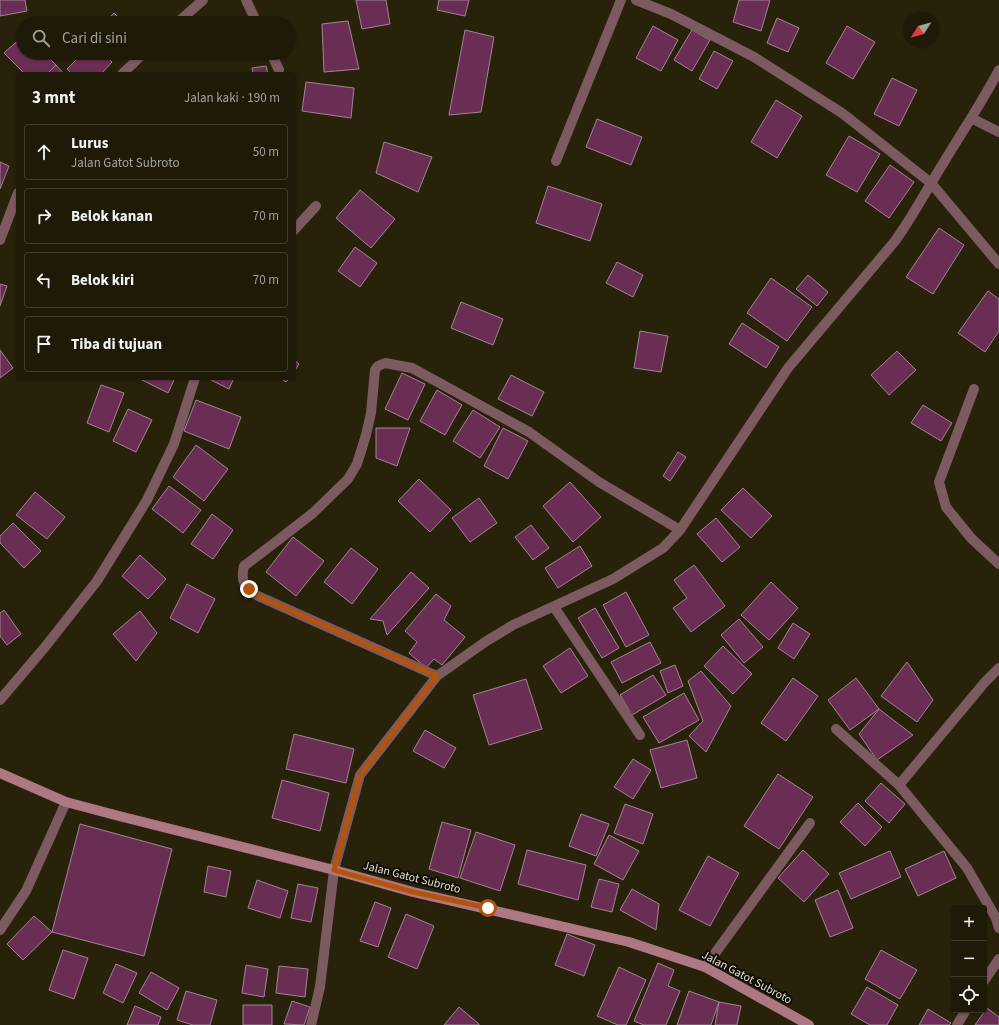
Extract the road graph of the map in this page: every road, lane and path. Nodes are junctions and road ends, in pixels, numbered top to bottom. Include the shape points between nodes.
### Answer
1 (203, 0) edge
2 (246, 0) edge
3 (621, 0) edge
4 (636, 0) edge
5 (186, 16) edge
6 (254, 16) edge
7 (137, 60) edge
8 (274, 60) edge
9 (279, 70) dead end
10 (999, 70) edge
11 (124, 72) edge
12 (971, 118) junction
13 (999, 132) edge
14 (556, 161) dead end
15 (931, 183) junction
16 (16, 198) edge
17 (316, 206) dead end
18 (296, 228) edge
19 (0, 240) edge
20 (999, 264) edge
21 (194, 380) edge
22 (974, 389) dead end
23 (680, 530) junction
24 (999, 564) edge
25 (554, 607) junction
26 (999, 668) edge
27 (437, 676) junction
28 (0, 700) edge
29 (836, 729) dead end
30 (640, 735) dead end
31 (0, 773) edge
32 (900, 785) junction
33 (66, 802) junction
34 (810, 824) dead end
35 (334, 870) junction
36 (999, 928) edge
37 (0, 930) edge
38 (999, 959) edge
39 (705, 967) junction
40 (987, 977) edge
41 (964, 1013) edge
42 (311, 1025) edge
43 (809, 1025) edge
44 (957, 1025) edge

1 - 5 street
2 - 6 street
3 - 14 street
4 - 15 street via 671,14 754,57 842,114
7 - 11 street
8 - 9 street
10 - 12 street
12 - 13 street
12 - 15 street
15 - 20 street
15 - 23 street via 895,241 788,368
16 - 19 street
17 - 18 street
21 - 28 street via 174,444 142,507 97,581
22 - 24 street via 939,482 946,507 970,538
23 - 25 street via 663,548 613,579
23 - 27 street via 599,482 529,432 412,368 382,364 375,370 366,435 357,464 348,479 313,513 244,566 242,576 249,589 258,596
25 - 27 street via 508,628
25 - 30 street
26 - 32 street
27 - 35 street via 360,775
29 - 32 street
31 - 33 main road, Jalan Gatot Subroto
32 - 36 street via 967,868 996,918
33 - 35 main road, Jalan Gatot Subroto
33 - 37 street via 26,891
34 - 39 street
35 - 39 main road, Jalan Gatot Subroto via 413,892 629,942
35 - 42 street via 320,987
38 - 40 street
39 - 43 main road, Jalan Gatot Subroto
41 - 44 street

